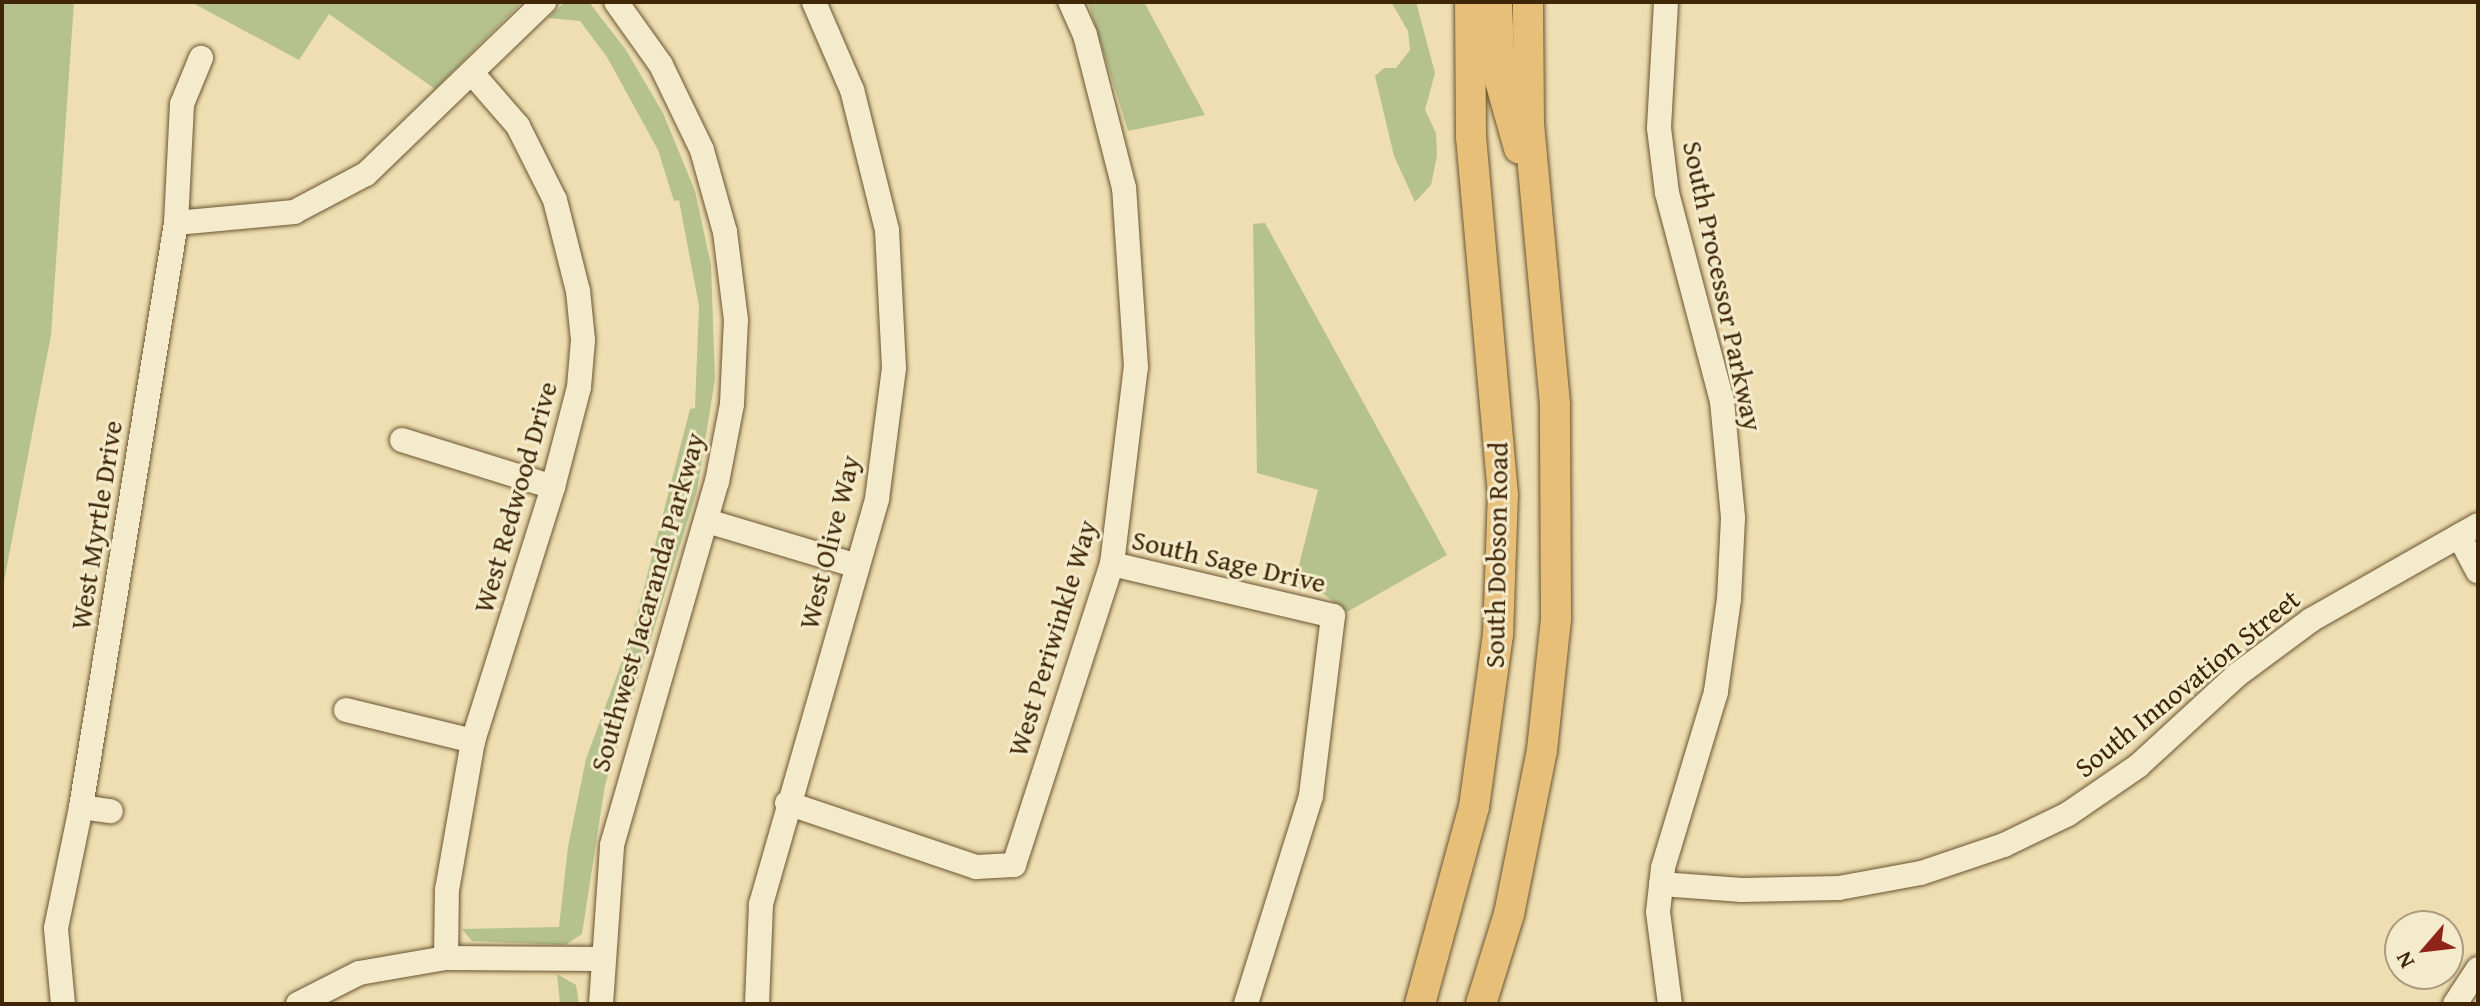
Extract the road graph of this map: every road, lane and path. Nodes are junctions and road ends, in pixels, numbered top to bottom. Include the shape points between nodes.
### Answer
1 (544, 2) edge
2 (616, 2) edge
3 (814, 2) edge
4 (1070, 2) edge
5 (1470, 2) edge
6 (1497, 2) edge
7 (1528, 2) edge
8 (1666, 2) edge
9 (201, 58) dead end
10 (472, 73) junction
11 (1534, 196) junction
12 (176, 223) junction
13 (402, 440) dead end
14 (553, 487) junction
15 (707, 521) junction
16 (2468, 530) edge
17 (1112, 564) junction
18 (857, 566) junction
19 (2478, 571) edge
20 (346, 710) dead end
21 (473, 741) junction
22 (787, 803) junction
23 (81, 807) junction
24 (111, 811) dead end
25 (1661, 884) junction
26 (446, 958) junction
27 (600, 959) junction
28 (2478, 969) edge
29 (63, 1004) edge
30 (298, 1004) edge
31 (601, 1004) edge
32 (757, 1004) edge
33 (1246, 1004) edge
34 (1420, 1004) edge
35 (1481, 1004) edge
36 (1670, 1004) edge
37 (2455, 1004) edge

1 - 10 street
2 - 15 street, Southwest Jacaranda Parkway via 661,65 686,112 716,191 732,273 732,404
3 - 18 street, West Olive Way via 852,90 887,230 894,368 877,499
4 - 17 street, West Periwinkle Way via 1085,35 1124,188 1136,367
5 - 34 main road, South Dobson Road via 1471,137 1503,495 1498,635 1474,807
6 - 11 main road via 1500,81
7 - 11 main road, South Dobson Road
8 - 25 street, South Processor Parkway via 1659,128 1667,193 1722,401 1733,518 1716,692
9 - 12 street, West Myrtle Drive via 182,104
10 - 12 street via 366,174 294,212
10 - 14 street, West Redwood Drive via 518,126 536,160 555,200 578,291 579,387
11 - 35 main road, South Dobson Road via 1555,404 1556,618 1542,750 1509,914
12 - 23 street, West Myrtle Drive
13 - 14 street
14 - 21 street, West Redwood Drive
15 - 18 street
15 - 27 street, Southwest Jacaranda Parkway via 619,810
16 - 19 street
16 - 25 street, South Innovation Street via 2311,620 2237,675 2138,766 2068,814 2004,845 1921,873 1839,888 1742,890
17 - 22 street, West Periwinkle Way via 1014,865 976,867
17 - 33 street, South Sage Drive via 1333,616 1311,796
18 - 22 street, West Olive Way
20 - 21 street
21 - 26 street, West Redwood Drive via 447,890
22 - 32 street, West Olive Way via 761,904
23 - 24 street
23 - 29 street, West Myrtle Drive via 56,928
25 - 36 street, South Processor Parkway via 1661,950
26 - 27 street
26 - 30 street via 359,973
27 - 31 street, Southwest Jacaranda Parkway
28 - 37 street

